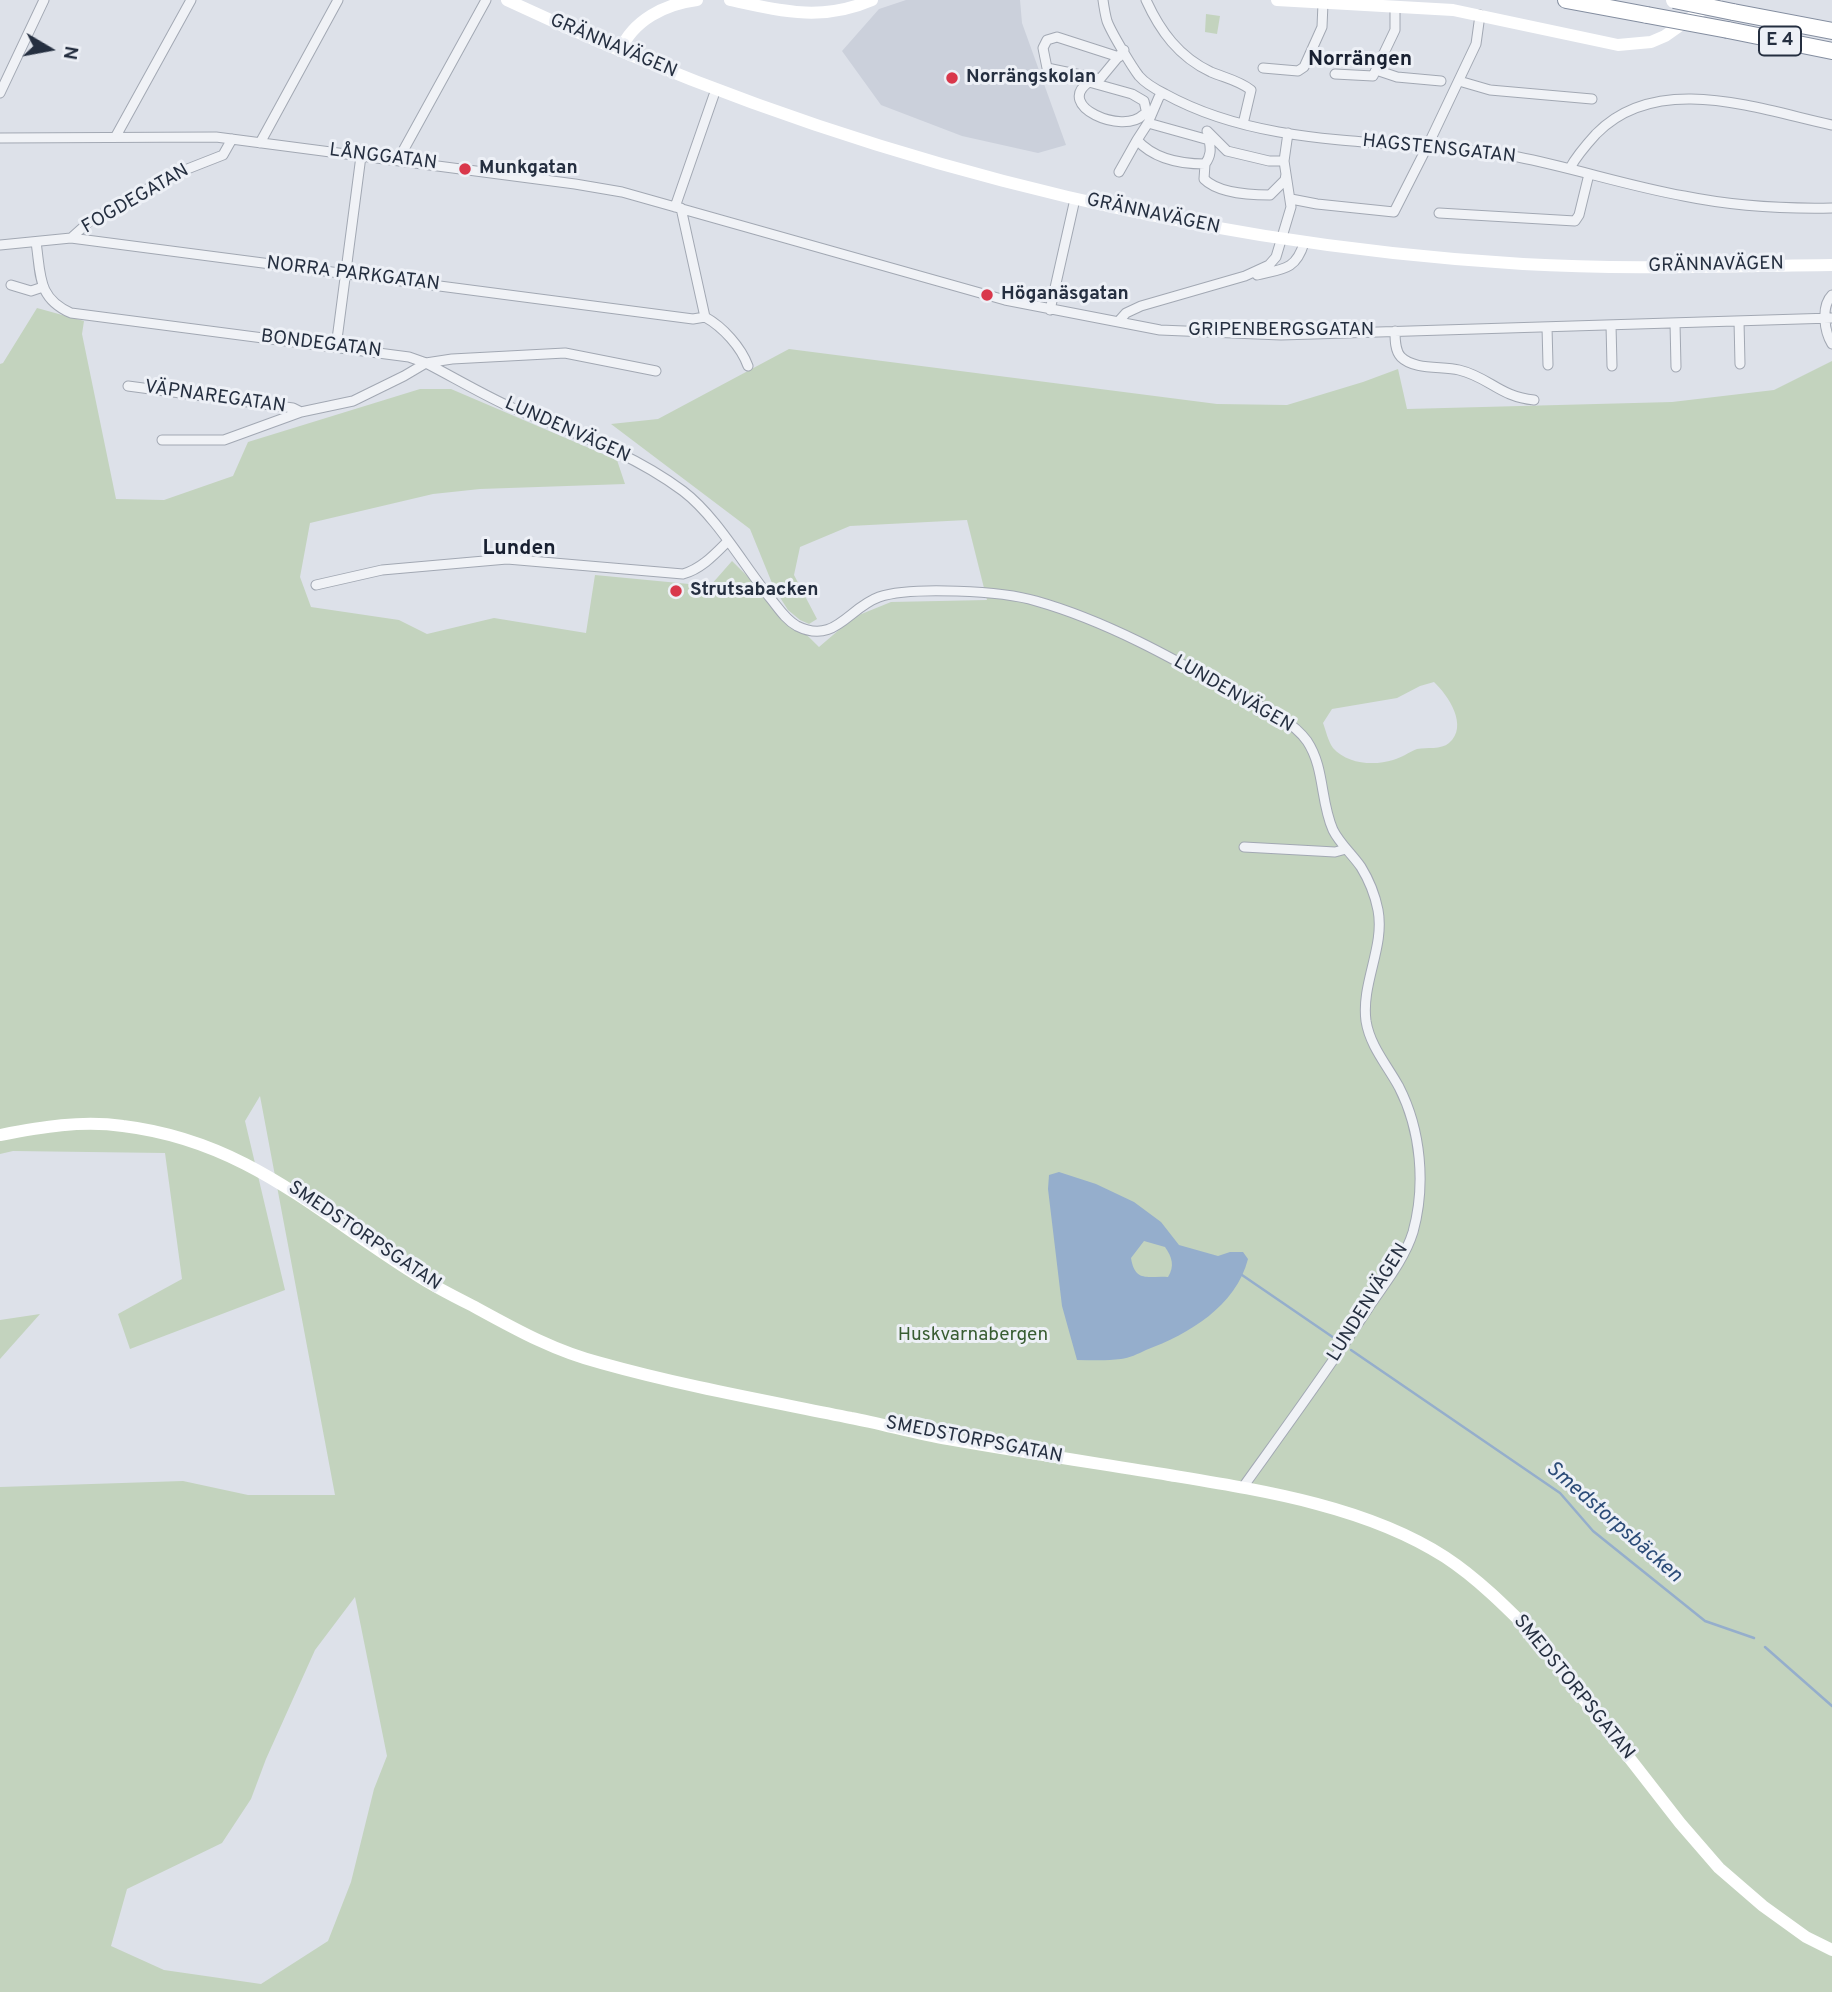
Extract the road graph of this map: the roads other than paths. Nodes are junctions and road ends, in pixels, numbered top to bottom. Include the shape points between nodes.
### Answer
1 (44, 0) edge
2 (191, 0) edge
3 (338, 0) edge
4 (486, 0) edge
5 (507, 0) edge
6 (697, 0) edge
7 (730, 0) edge
8 (872, 0) edge
9 (1103, 0) edge
10 (1146, 0) edge
11 (1277, 0) edge
12 (1566, 0) edge
13 (1674, 0) edge
14 (1716, 0) edge
15 (1322, 3) junction
16 (1395, 7) junction
17 (1733, 12) junction
18 (1480, 15) junction
19 (1832, 22) edge
20 (1832, 31) edge
21 (620, 51) junction
22 (1832, 51) edge
23 (1121, 53) junction
24 (1263, 68) dead end
25 (1376, 70) junction
26 (1335, 74) dead end
27 (1441, 81) dead end
28 (1459, 81) junction
29 (716, 89) junction
30 (0, 93) edge
31 (1163, 93) junction
32 (1592, 99) dead end
33 (1205, 112) junction
34 (1149, 117) junction
35 (1243, 124) junction
36 (1832, 125) edge
37 (1288, 132) junction
38 (116, 136) junction
39 (1208, 136) junction
40 (0, 138) edge
41 (232, 139) junction
42 (1137, 140) junction
43 (260, 143) junction
44 (1429, 145) junction
45 (361, 156) junction
46 (398, 160) junction
47 (1283, 160) junction
48 (1206, 164) junction
49 (1570, 168) junction
50 (1119, 172) dead end
51 (1286, 172) junction
52 (1589, 174) junction
53 (1074, 199) junction
54 (1291, 199) junction
55 (678, 207) junction
56 (1832, 208) edge
57 (1440, 213) dead end
58 (71, 238) junction
59 (1281, 240) junction
60 (36, 242) junction
61 (799, 242) joint
62 (1304, 243) junction
63 (0, 245) edge
64 (1832, 265) edge
65 (345, 273) junction
66 (1245, 276) junction
67 (11, 285) dead end
68 (43, 287) junction
69 (1832, 295) edge
70 (1050, 310) junction
71 (705, 317) junction
72 (1829, 318) edge
73 (1739, 321) junction
74 (1118, 322) junction
75 (1675, 323) junction
76 (1611, 325) junction
77 (1547, 327) junction
78 (1395, 331) junction
79 (1832, 344) edge
80 (336, 347) junction
81 (426, 363) junction
82 (1740, 364) dead end
83 (1548, 365) dead end
84 (748, 366) dead end
85 (1612, 366) dead end
86 (1676, 367) dead end
87 (656, 371) dead end
88 (128, 386) dead end
89 (1534, 400) dead end
90 (301, 412) junction
91 (162, 440) dead end
92 (727, 542) junction
93 (316, 585) dead end
94 (1244, 847) dead end
95 (1346, 849) junction
96 (0, 1135) edge
97 (1243, 1487) junction
98 (1832, 1950) edge

1 - 30 street
2 - 38 street
3 - 43 street
4 - 46 street
5 - 21 street, GRÄNNAVÄGEN
6 - 21 street via 649,16 634,28
7 - 8 street via 810,14
9 - 23 street, HAGSTENSGATAN
10 - 35 street via 1160,29 1192,62 1251,90
11 - 15 street
12 - 22 highway, E 4, bridge
13 - 17 highway, E 4, bridge
14 - 18 street via 1665,36 1629,45
15 - 16 street
15 - 24 street via 1322,27 1304,66 1298,71
16 - 18 street
16 - 25 street via 1395,30
17 - 19 highway
17 - 20 highway, E 4
18 - 28 street via 1476,44
21 - 29 street, GRÄNNAVÄGEN
23 - 23 street via 1100,79 1048,68 1044,58 1047,40 1057,37
23 - 31 street, HAGSTENSGATAN via 1140,77
25 - 26 street via 1373,76
25 - 27 street via 1397,78
28 - 32 street via 1490,90
28 - 44 street
29 - 53 street, GRÄNNAVÄGEN via 907,154
29 - 55 street
31 - 33 street, HAGSTENSGATAN
31 - 34 street
33 - 35 street, HAGSTENSGATAN
33 - 39 street
34 - 34 street via 1131,123 1110,120 1081,105 1080,91 1089,82 1132,94 1144,101
34 - 39 street
34 - 42 street
35 - 37 street, HAGSTENSGATAN
36 - 49 street via 1711,100 1663,100 1623,112 1576,155
37 - 44 street, HAGSTENSGATAN via 1371,144
37 - 47 street
38 - 40 street, LÅNGGATAN
38 - 41 street, LÅNGGATAN
39 - 47 street via 1227,151
39 - 48 street via 1211,148
41 - 43 street, LÅNGGATAN
41 - 58 street, FOGDEGATAN via 223,155 172,175 90,221
42 - 48 street via 1167,159
42 - 50 street
43 - 45 street, LÅNGGATAN
44 - 49 street, HAGSTENSGATAN
44 - 54 street via 1394,212
45 - 46 street, LÅNGGATAN
45 - 65 street
46 - 55 street, LÅNGGATAN via 575,184
47 - 51 street
48 - 51 street via 1204,179 1209,184 1258,195 1270,195 1285,180
49 - 52 street, HAGSTENSGATAN
51 - 54 street
52 - 56 street, HAGSTENSGATAN via 1723,203
52 - 57 street via 1575,221
53 - 59 street, GRÄNNAVÄGEN
53 - 70 street
54 - 59 street
55 - 61 street, LÅNGGATAN
55 - 71 street
58 - 60 street, NORRA PARKGATAN
58 - 65 street, NORRA PARKGATAN
59 - 62 street, GRÄNNAVÄGEN
59 - 66 street via 1269,265
60 - 63 street, NORRA PARKGATAN
60 - 68 street
61 - 70 street, GRIPENBERGSGATAN
62 - 64 street, GRÄNNAVÄGEN via 1525,264
62 - 66 street via 1294,264
65 - 71 street, NORRA PARKGATAN
65 - 80 street
66 - 74 street via 1141,306
67 - 68 street via 32,291
68 - 80 street, BONDEGATAN via 48,299 71,313
69 - 72 street via 1827,300
70 - 74 street, GRIPENBERGSGATAN
71 - 84 street via 717,324
72 - 73 street, GRIPENBERGSGATAN
72 - 79 street
73 - 75 street, GRIPENBERGSGATAN
73 - 82 street
74 - 78 street, GRIPENBERGSGATAN via 1227,335
75 - 76 street, GRIPENBERGSGATAN
75 - 86 street
76 - 77 street, GRIPENBERGSGATAN
76 - 85 street
77 - 78 street, GRIPENBERGSGATAN
77 - 83 street
78 - 89 street, GRIPENBERGSGATAN via 1397,351 1408,361 1458,369 1508,395
80 - 81 street, BONDEGATAN
81 - 87 street, BONDEGATAN via 565,353
81 - 90 street, VÄPNAREGATAN via 353,401
81 - 92 street, LUNDENVÄGEN via 655,473 685,492
88 - 90 street, VÄPNAREGATAN
90 - 91 street, VÄPNAREGATAN via 224,440
92 - 93 street via 703,564 683,574 507,559 382,570
92 - 95 street, LUNDENVÄGEN via 788,619 812,631 835,628 859,607 893,593 1005,593 1043,603 1147,646 1297,730 1318,761 1329,819
94 - 95 street
95 - 97 street, LUNDENVÄGEN via 1368,880 1378,912 1366,1023 1415,1127 1417,1210 1403,1255
96 - 97 street, SMEDSTORPSGATAN via 74,1124 112,1125 208,1146 276,1179 417,1276 525,1335 601,1364 942,1438
97 - 98 street, SMEDSTORPSGATAN via 1366,1520 1420,1544 1472,1577 1532,1633 1718,1868 1806,1937

